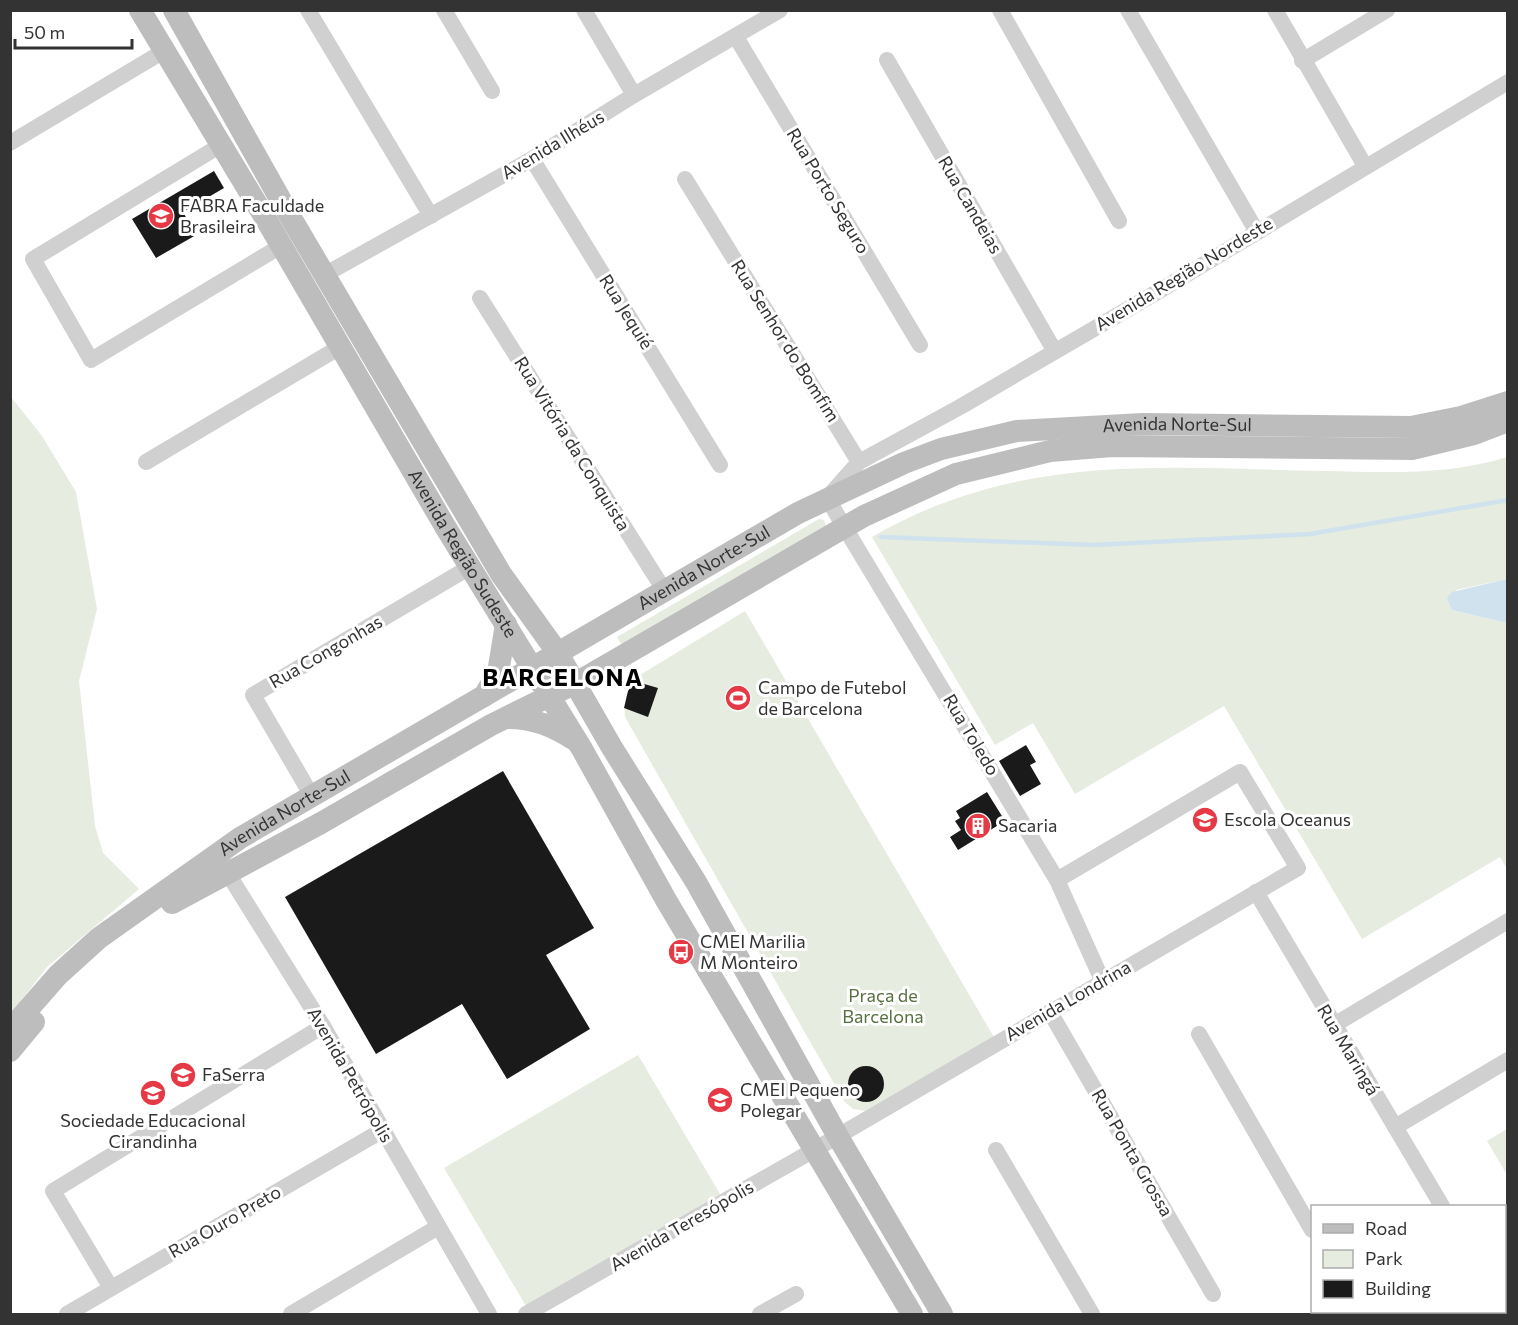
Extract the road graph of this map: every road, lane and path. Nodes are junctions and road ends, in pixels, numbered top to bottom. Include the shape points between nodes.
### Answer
1 (140, 10) edge
2 (174, 10) edge
3 (308, 10) edge
4 (444, 10) edge
5 (584, 10) edge
6 (780, 10) edge
7 (1000, 10) edge
8 (1128, 10) edge
9 (1275, 10) edge
10 (1387, 10) edge
11 (736, 37) junction
12 (164, 51) junction
13 (887, 60) dead end
14 (1302, 61) junction
15 (1508, 82) edge
16 (492, 91) dead end
17 (634, 95) junction
18 (10, 143) edge
19 (221, 145) junction
20 (532, 159) junction
21 (1365, 166) junction
22 (685, 179) dead end
23 (430, 216) junction
24 (1119, 221) dead end
25 (1257, 232) junction
26 (281, 246) junction
27 (324, 275) junction
28 (480, 298) dead end
29 (920, 345) dead end
30 (340, 347) junction
31 (1054, 350) junction
32 (1508, 402) edge
33 (1508, 421) edge
34 (146, 462) dead end
35 (859, 462) junction
36 (720, 465) dead end
37 (827, 498) junction
38 (846, 526) junction
39 (470, 567) junction
40 (664, 590) junction
41 (532, 619) junction
42 (506, 624) junction
43 (600, 627) junction
44 (557, 652) junction
45 (615, 660) junction
46 (534, 668) junction
47 (576, 683) junction
48 (551, 695) junction
49 (483, 697) junction
50 (592, 713) junction
51 (506, 718) junction
52 (578, 741) junction
53 (313, 798) junction
54 (669, 837) junction
55 (240, 838) junction
56 (640, 853) junction
57 (227, 872) junction
58 (1057, 880) junction
59 (696, 882) junction
60 (1256, 892) junction
61 (666, 900) junction
62 (1508, 921) edge
63 (1102, 980) junction
64 (1050, 1012) junction
65 (323, 1026) junction
66 (1334, 1026) junction
67 (10, 1030) edge
68 (1199, 1034) dead end
69 (10, 1051) edge
70 (1508, 1060) edge
71 (1395, 1127) junction
72 (383, 1130) junction
73 (837, 1135) junction
74 (814, 1150) junction
75 (996, 1150) dead end
76 (1441, 1205) edge
77 (438, 1227) junction
78 (1311, 1228) edge
79 (111, 1288) junction
80 (796, 1294) dead end
81 (1213, 1294) dead end
82 (67, 1314) edge
83 (291, 1314) edge
84 (489, 1314) edge
85 (526, 1314) edge
86 (760, 1314) edge
87 (912, 1314) edge
88 (942, 1314) edge
89 (1092, 1314) edge

1 - 12 main road, Avenida Região Sudeste
2 - 27 main road, Avenida Região Sudeste
3 - 23 street
4 - 16 street
5 - 17 street
6 - 11 street, Avenida Ilhéus
7 - 24 street
8 - 25 street
9 - 14 street
10 - 14 street
11 - 17 street, Avenida Ilhéus
11 - 29 street, Rua Porto Seguro
12 - 18 street
12 - 19 main road, Avenida Região Sudeste
13 - 31 street, Rua Candeias
14 - 21 street
15 - 21 street, Avenida Região Nordeste
17 - 20 street, Avenida Ilhéus
19 - 26 main road, Avenida Região Sudeste
19 - 26 street via 33,259 91,360
20 - 23 street, Avenida Ilhéus
20 - 36 street, Rua Jequié
21 - 25 street, Avenida Região Nordeste
22 - 35 street, Rua Senhor do Bomfim
23 - 27 street, Avenida Ilhéus
25 - 31 street, Avenida Região Nordeste
26 - 30 main road, Avenida Região Sudeste
27 - 41 main road, Avenida Região Sudeste via 501,574
28 - 40 street, Rua Vitória da Conquista
30 - 34 street
30 - 39 main road, Avenida Região Sudeste
31 - 35 street, Avenida Região Nordeste
32 - 37 main road, Avenida Norte-Sul via 1411,428 1143,424 1017,431 941,449
33 - 38 main road, Avenida Norte-Sul via 1474,434 1412,448 1112,446 1050,451 956,474
35 - 37 street
37 - 38 street, Rua Toledo
37 - 40 main road, Avenida Norte-Sul
38 - 45 main road, Avenida Norte-Sul
38 - 58 street, Rua Toledo
39 - 42 main road, Avenida Região Sudeste
39 - 53 street, Rua Congonhas via 253,695
40 - 43 main road, Avenida Norte-Sul
41 - 43 main road via 557,630 581,632
41 - 44 main road, Avenida Região Sudeste
42 - 46 main road, Avenida Região Sudeste
42 - 49 main road via 498,673
43 - 44 main road, Avenida Norte-Sul
44 - 46 main road, Avenida Norte-Sul
44 - 47 main road, Avenida Região Sudeste
45 - 47 main road, Avenida Norte-Sul
45 - 50 main road via 590,687
46 - 48 main road, Avenida Região Sudeste
46 - 49 main road, Avenida Norte-Sul
47 - 48 main road, Avenida Norte-Sul
47 - 50 main road, Avenida Região Sudeste
48 - 51 main road, Avenida Norte-Sul
48 - 52 main road, Avenida Região Sudeste
49 - 53 main road, Avenida Norte-Sul
50 - 54 main road, Avenida Região Sudeste
51 - 52 main road via 529,718
51 - 57 main road, Avenida Norte-Sul
52 - 56 main road, Avenida Região Sudeste
53 - 55 main road, Avenida Norte-Sul
54 - 56 main road via 653,838
54 - 59 main road, Avenida Região Sudeste
55 - 57 street via 228,854 224,867
55 - 67 main road, Avenida Norte-Sul via 99,938 58,975
56 - 61 main road, Avenida Região Sudeste
57 - 65 street, Avenida Petrópolis
57 - 69 main road, Avenida Norte-Sul via 133,929 63,988
58 - 60 street, Avenida Londrina via 1240,772 1298,867
58 - 63 street, Rua Toledo
59 - 61 main road via 691,889
59 - 73 main road, Avenida Região Sudeste
60 - 63 street, Avenida Londrina
60 - 66 street, Rua Maringá
61 - 74 main road, Avenida Região Sudeste
62 - 66 street
63 - 64 street, Avenida Londrina
64 - 73 street, Avenida Londrina
64 - 81 street, Rua Ponta Grossa
65 - 72 street, Avenida Petrópolis
65 - 79 street via 52,1191
66 - 71 street, Rua Maringá
68 - 78 street
70 - 71 street
71 - 76 street, Rua Maringá
72 - 77 street, Avenida Petrópolis
72 - 79 street, Rua Ouro Preto
73 - 74 street, Avenida Teresópolis
73 - 88 main road, Avenida Região Sudeste
74 - 85 street, Avenida Teresópolis
74 - 87 main road, Avenida Região Sudeste
75 - 89 street
77 - 83 street
77 - 84 street, Avenida Petrópolis
79 - 82 street, Rua Ouro Preto
80 - 86 street

